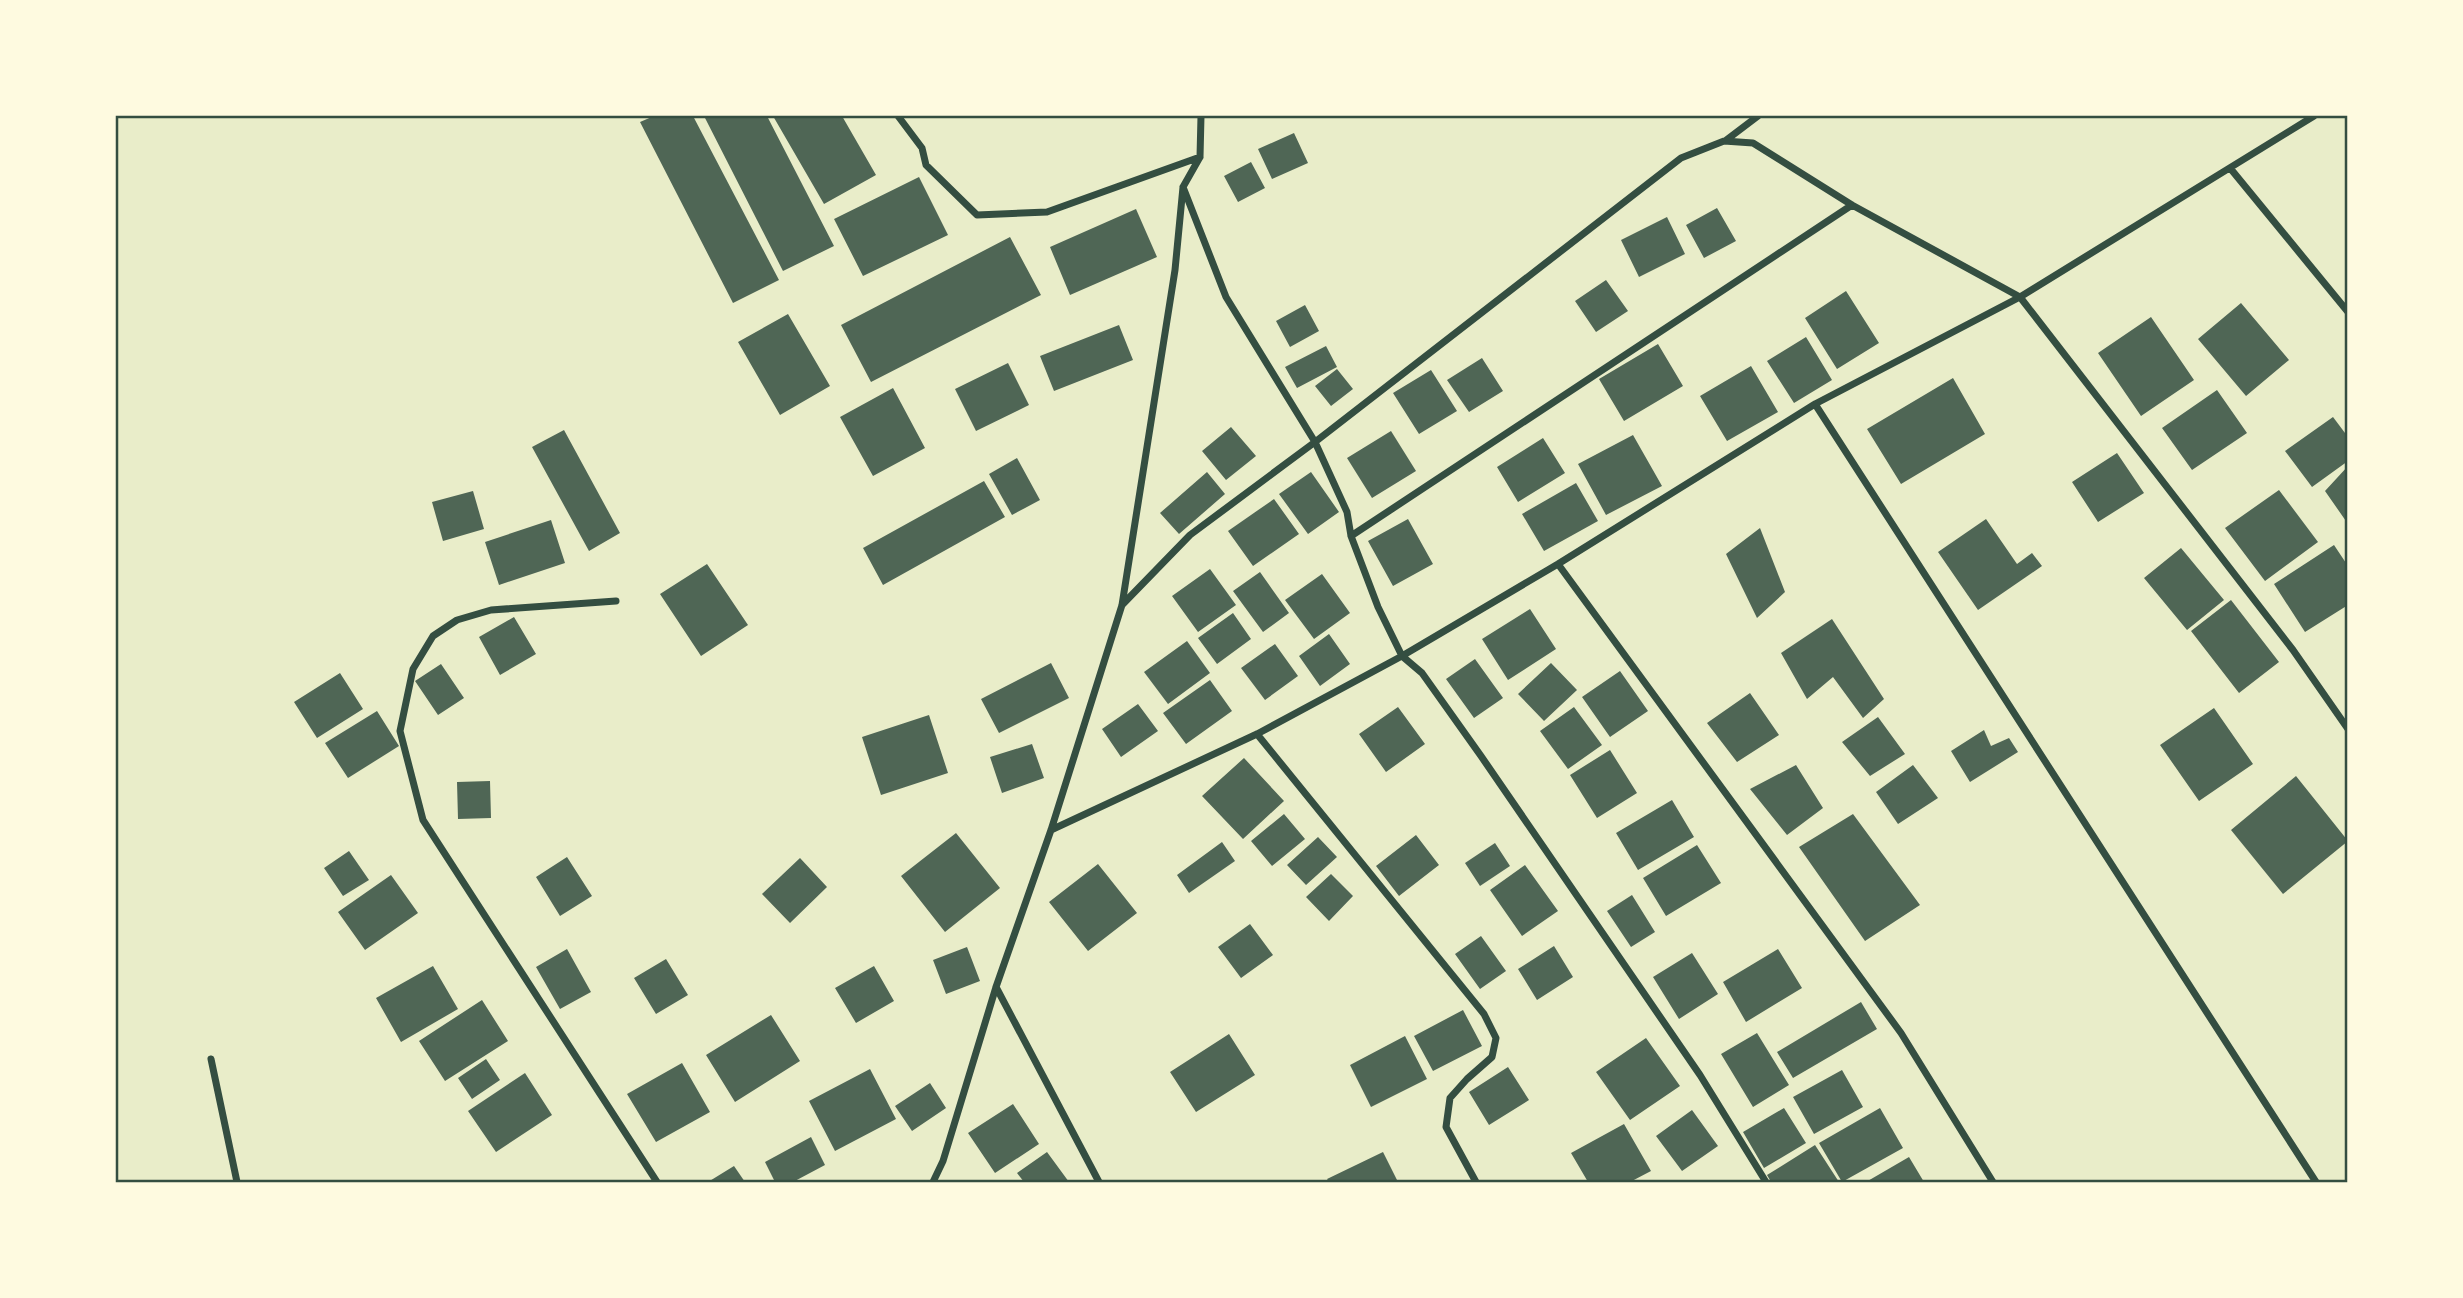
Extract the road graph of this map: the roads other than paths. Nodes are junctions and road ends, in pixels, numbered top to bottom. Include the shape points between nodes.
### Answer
1 (898, 116) edge
2 (1201, 116) edge
3 (1758, 116) edge
4 (2314, 116) edge
5 (1724, 141) junction
6 (1200, 158) junction
7 (2230, 168) junction
8 (1183, 187) junction
9 (1852, 205) junction
10 (2020, 298) junction
11 (2347, 312) edge
12 (1815, 404) junction
13 (1315, 442) junction
14 (1352, 536) junction
15 (1558, 564) junction
16 (616, 601) dead end
17 (1122, 606) junction
18 (1402, 656) junction
19 (2345, 720) edge
20 (2347, 729) edge
21 (1257, 734) junction
22 (1051, 830) junction
23 (996, 987) junction
24 (211, 1059) dead end
25 (237, 1182) edge
26 (657, 1182) edge
27 (933, 1182) edge
28 (1099, 1182) edge
29 (1476, 1182) edge
30 (1766, 1182) edge
31 (1993, 1182) edge
32 (2316, 1182) edge

1 - 6 street via 922,148 926,165 976,215 1047,212
2 - 6 street
3 - 5 street
4 - 7 street
5 - 9 street via 1753,143
5 - 13 street via 1681,158
6 - 8 street
7 - 10 street
7 - 11 street
8 - 13 street via 1226,297
8 - 17 street via 1175,270
9 - 10 street
9 - 14 street
10 - 12 street
10 - 19 street
12 - 15 street
12 - 32 street
13 - 14 street via 1347,512
13 - 17 street via 1190,535
14 - 18 street
15 - 18 street
15 - 31 street via 1901,1033
16 - 26 street via 491,610 457,620 433,636 413,669 400,730 423,820
17 - 22 street
18 - 21 street
18 - 30 street via 1422,673 1481,756 1700,1075
19 - 20 street
21 - 22 street
21 - 29 street via 1492,1027 1496,1038 1492,1057 1450,1098 1446,1127
22 - 23 street
23 - 27 street
23 - 28 street
24 - 25 street

